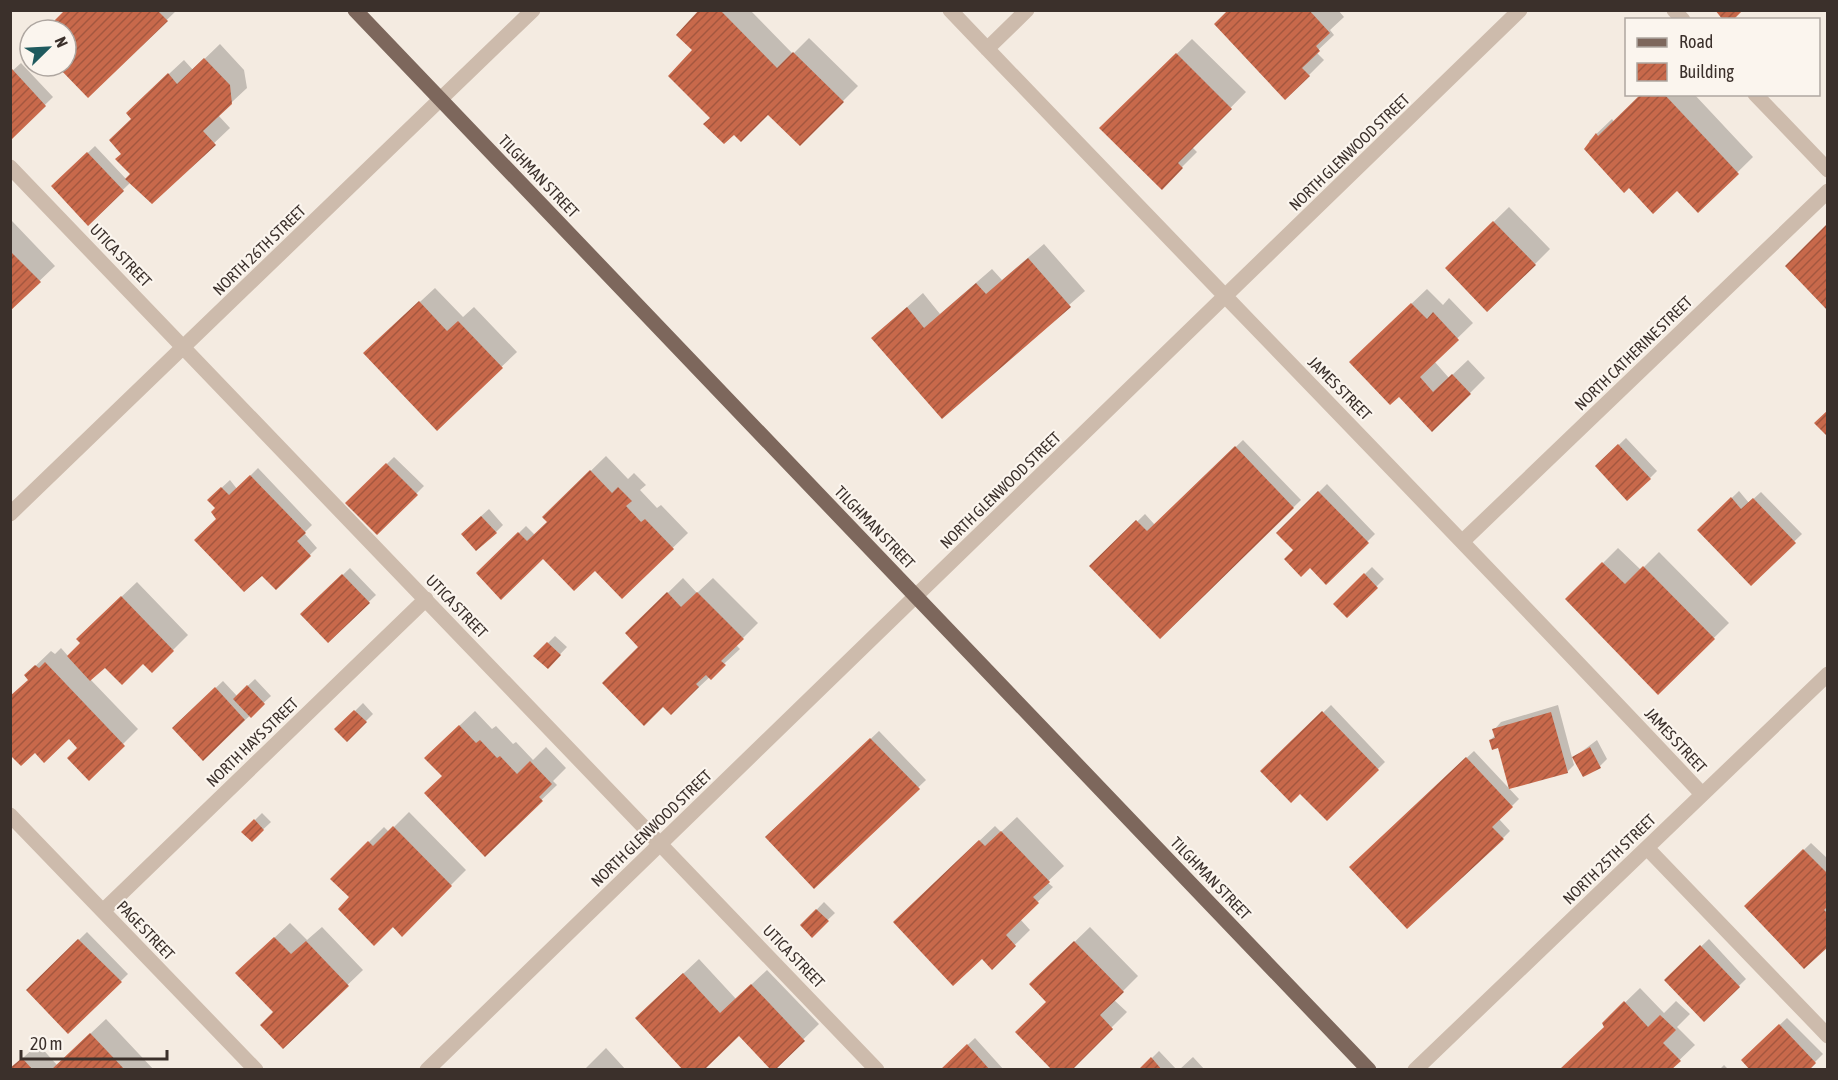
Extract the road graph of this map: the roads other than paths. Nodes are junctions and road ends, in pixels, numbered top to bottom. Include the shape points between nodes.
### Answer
1 (355, 10) edge
2 (532, 10) edge
3 (950, 10) edge
4 (1027, 10) edge
5 (1520, 10) edge
6 (987, 49) junction
7 (1757, 96) edge
8 (440, 99) junction
9 (10, 167) edge
10 (1827, 170) edge
11 (1827, 191) edge
12 (1226, 298) junction
13 (185, 347) junction
14 (10, 514) edge
15 (1464, 540) junction
16 (916, 596) junction
17 (426, 599) junction
18 (1827, 674) edge
19 (1702, 794) junction
20 (10, 814) edge
21 (661, 844) junction
22 (1647, 848) junction
23 (103, 911) junction
24 (1827, 1036) edge
25 (256, 1070) edge
26 (427, 1070) edge
27 (877, 1070) edge
28 (1369, 1070) edge
29 (1415, 1070) edge

1 - 8 main road, TILGHMAN STREET
2 - 8 street, NORTH 26TH STREET
3 - 6 street, JAMES STREET
4 - 6 street
5 - 12 street, NORTH GLENWOOD STREET
6 - 12 street, JAMES STREET
7 - 10 street
8 - 13 street, NORTH 26TH STREET
8 - 16 main road, TILGHMAN STREET
9 - 13 street, UTICA STREET
11 - 15 street, NORTH CATHERINE STREET
12 - 15 street, JAMES STREET
12 - 16 street, NORTH GLENWOOD STREET
13 - 14 street, NORTH 26TH STREET
13 - 17 street, UTICA STREET
15 - 19 street, JAMES STREET
16 - 21 street, NORTH GLENWOOD STREET
16 - 28 main road, TILGHMAN STREET
17 - 21 street, UTICA STREET
17 - 23 street, NORTH HAYS STREET
18 - 19 street, NORTH 25TH STREET
19 - 22 street, NORTH 25TH STREET
20 - 23 street, PAGE STREET
21 - 26 street, NORTH GLENWOOD STREET
21 - 27 street, UTICA STREET
22 - 24 street
22 - 29 street, NORTH 25TH STREET
23 - 25 street, PAGE STREET

